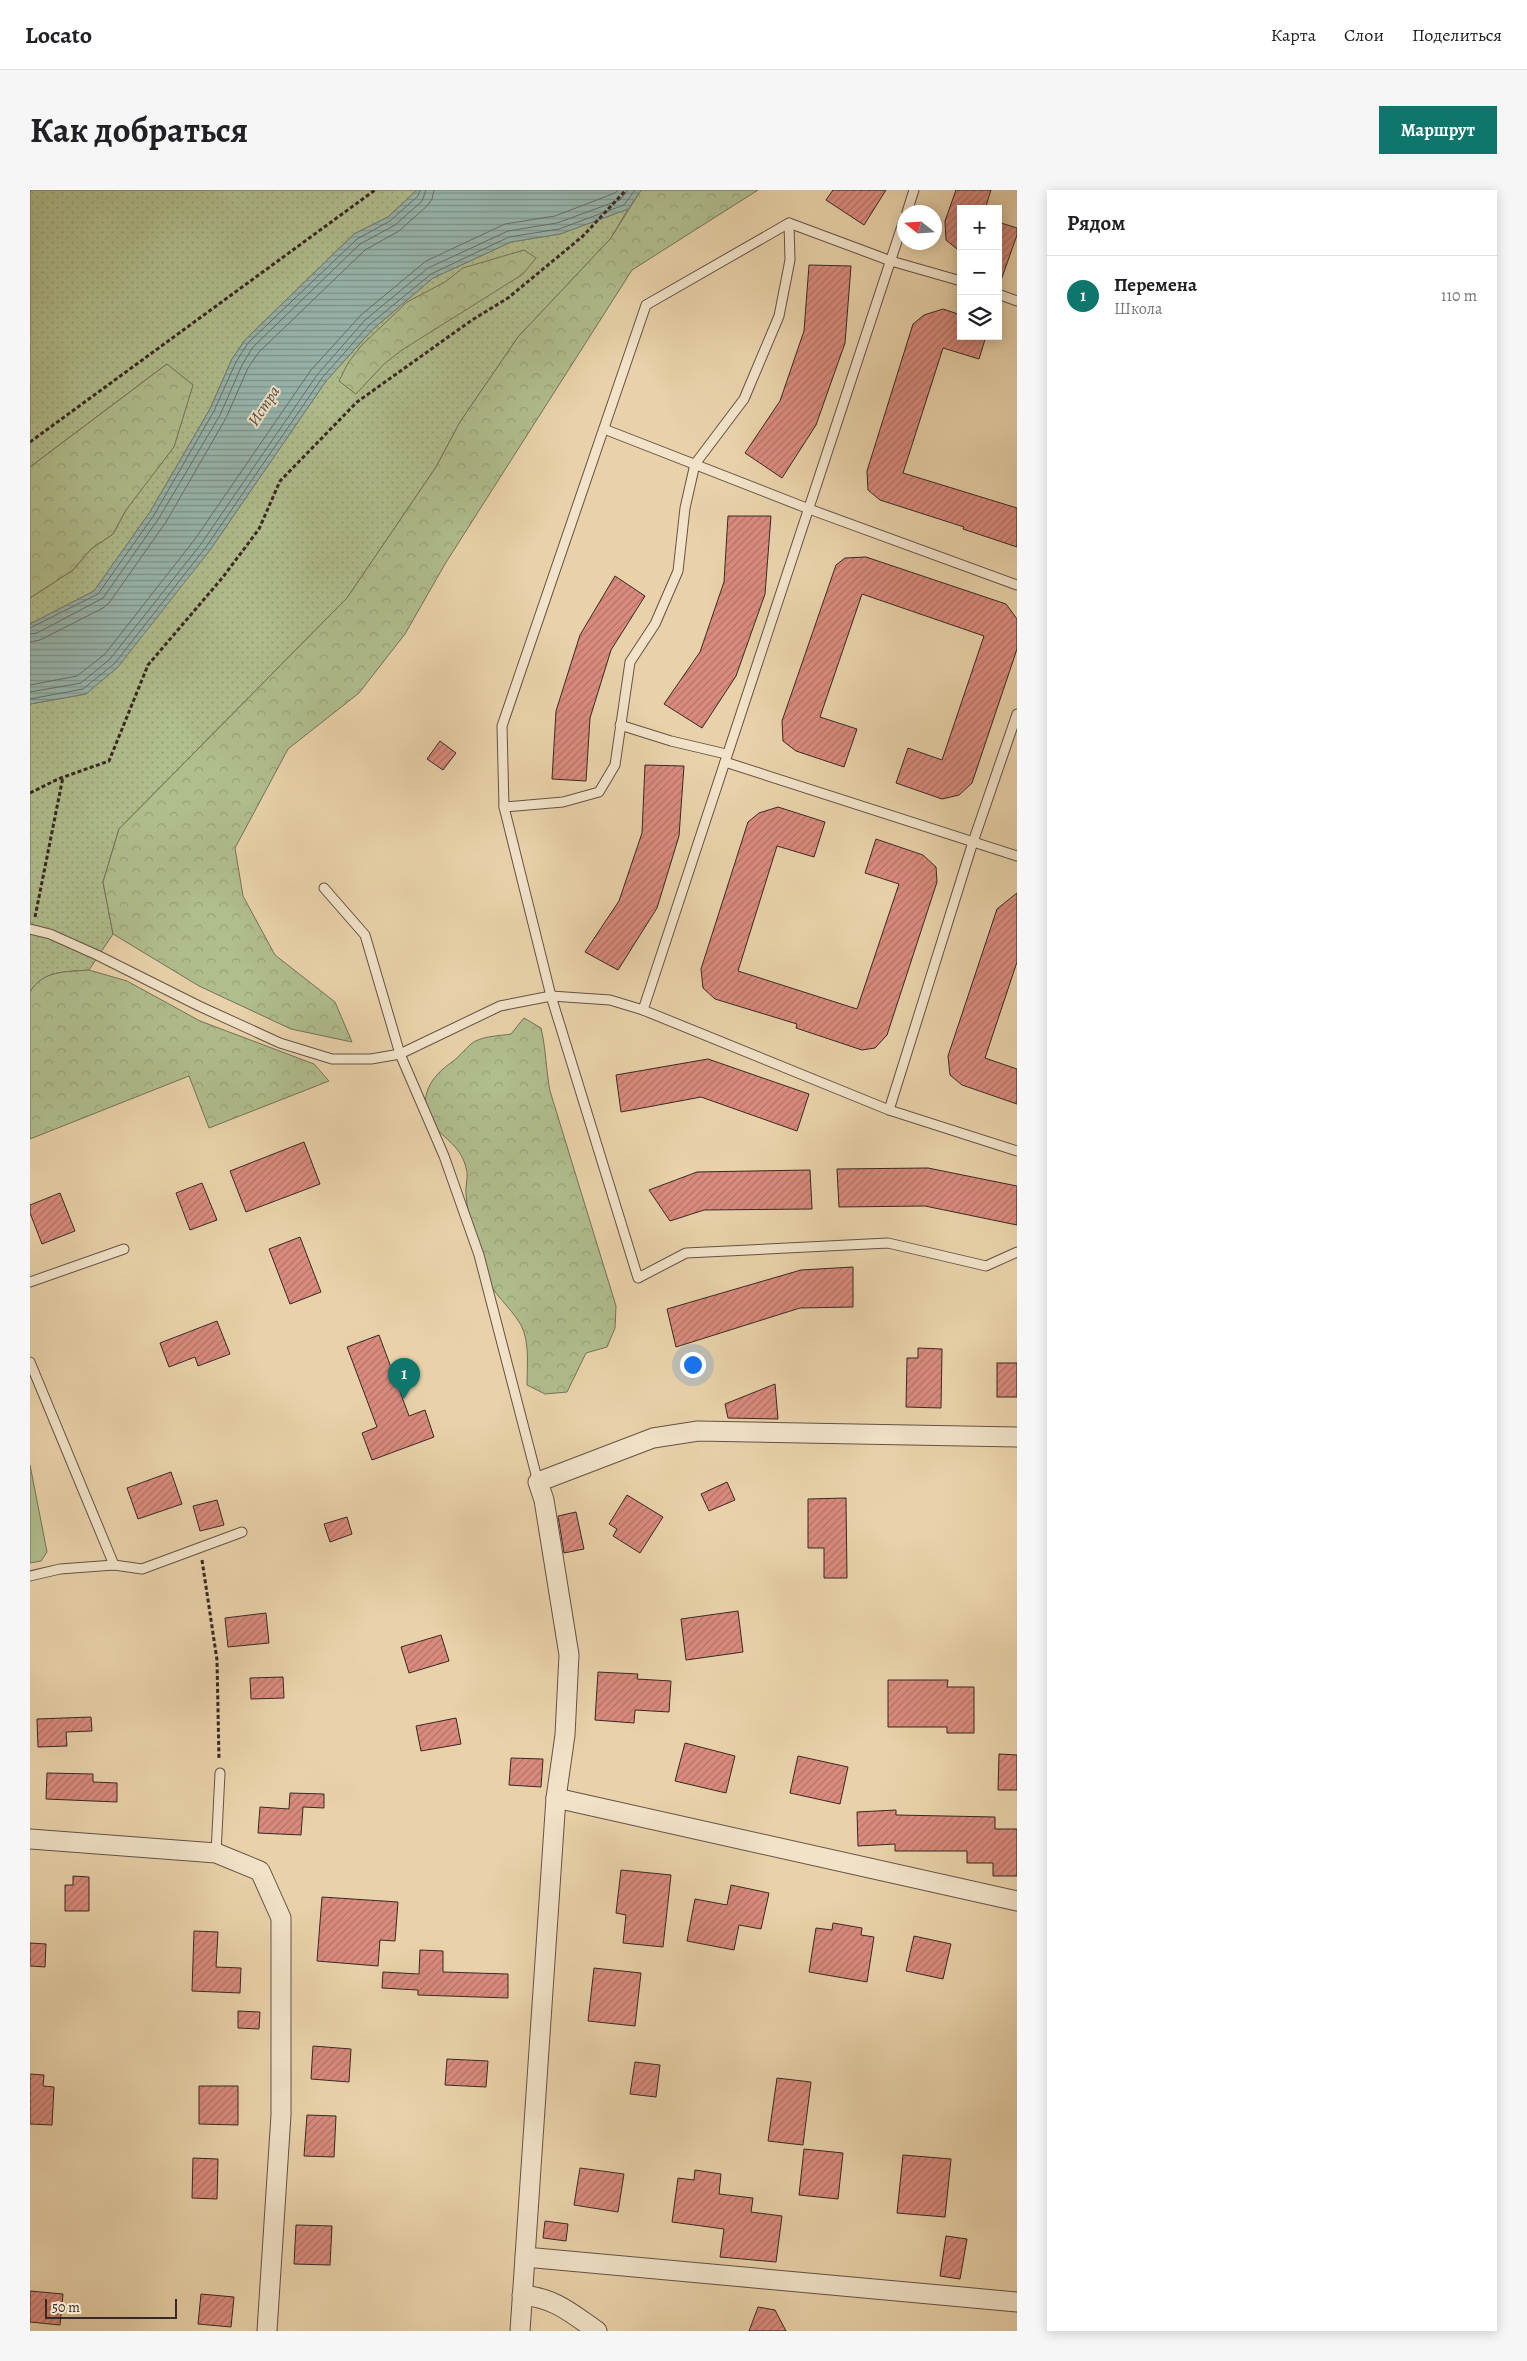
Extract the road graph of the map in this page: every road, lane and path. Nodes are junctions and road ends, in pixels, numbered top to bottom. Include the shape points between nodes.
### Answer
1 (375, 190) edge
2 (626, 190) edge
3 (914, 190) edge
4 (909, 205) edge
5 (789, 223) junction
6 (897, 242) edge
7 (891, 261) junction
8 (957, 280) edge
9 (1001, 295) edge
10 (1017, 301) edge
11 (604, 429) junction
12 (30, 442) edge
13 (695, 464) junction
14 (809, 509) junction
15 (1017, 585) edge
16 (1017, 714) edge
17 (620, 725) junction
18 (726, 758) junction
19 (64, 777) junction
20 (30, 793) edge
21 (504, 807) junction
22 (973, 842) junction
23 (1017, 856) edge
24 (324, 888) dead end
25 (31, 929) edge
26 (551, 996) junction
27 (643, 1010) junction
28 (400, 1054) junction
29 (889, 1110) junction
30 (1017, 1151) edge
31 (124, 1249) dead end
32 (1017, 1252) edge
33 (30, 1282) edge
34 (30, 1362) edge
35 (1017, 1437) edge
36 (538, 1482) junction
37 (242, 1532) dead end
38 (201, 1548) junction
39 (114, 1565) junction
40 (30, 1576) edge
41 (220, 1774) joint
42 (556, 1798) junction
43 (30, 1839) edge
44 (216, 1853) junction
45 (1017, 1901) edge
46 (526, 2257) junction
47 (522, 2295) junction
48 (1017, 2302) edge
49 (267, 2331) edge
50 (520, 2331) edge
51 (597, 2331) edge

1 - 12 path
2 - 19 path via 583,236 508,298 358,402 315,443 280,481 259,529 223,577 148,665 109,761
3 - 4 lane
5 - 7 lane
5 - 11 lane via 646,305
5 - 13 lane via 790,260 779,316 744,399
6 - 7 lane
7 - 8 lane
7 - 14 lane
9 - 10 lane
11 - 13 lane
11 - 21 lane via 502,726
13 - 14 lane
13 - 17 lane via 685,508 678,571 655,624 630,662
14 - 15 lane
14 - 18 lane
16 - 22 lane
17 - 18 lane
17 - 21 lane via 615,765 599,792 563,802
18 - 22 lane
18 - 27 lane
19 - 20 path
19 - 25 path
21 - 26 lane
22 - 23 lane
22 - 29 lane
24 - 28 lane via 365,935
25 - 28 lane via 50,934 280,1043 332,1059 371,1059
26 - 27 lane via 610,1000
26 - 28 lane via 500,1006
26 - 32 lane via 638,1278 686,1253 888,1243 986,1266
27 - 29 lane
28 - 36 lane via 444,1156 479,1255
29 - 30 lane
31 - 33 lane
34 - 39 lane
35 - 36 street via 698,1431 653,1438
36 - 42 street via 544,1500 569,1655 565,1735
37 - 38 lane
38 - 39 lane via 142,1569
38 - 41 path via 216,1660
39 - 40 lane via 60,1569
41 - 44 lane
42 - 45 street
42 - 46 street
43 - 44 street
44 - 49 street via 260,1871 281,1918 281,2115
46 - 47 street
46 - 48 street
47 - 50 street
47 - 51 street via 540,2296 558,2303

